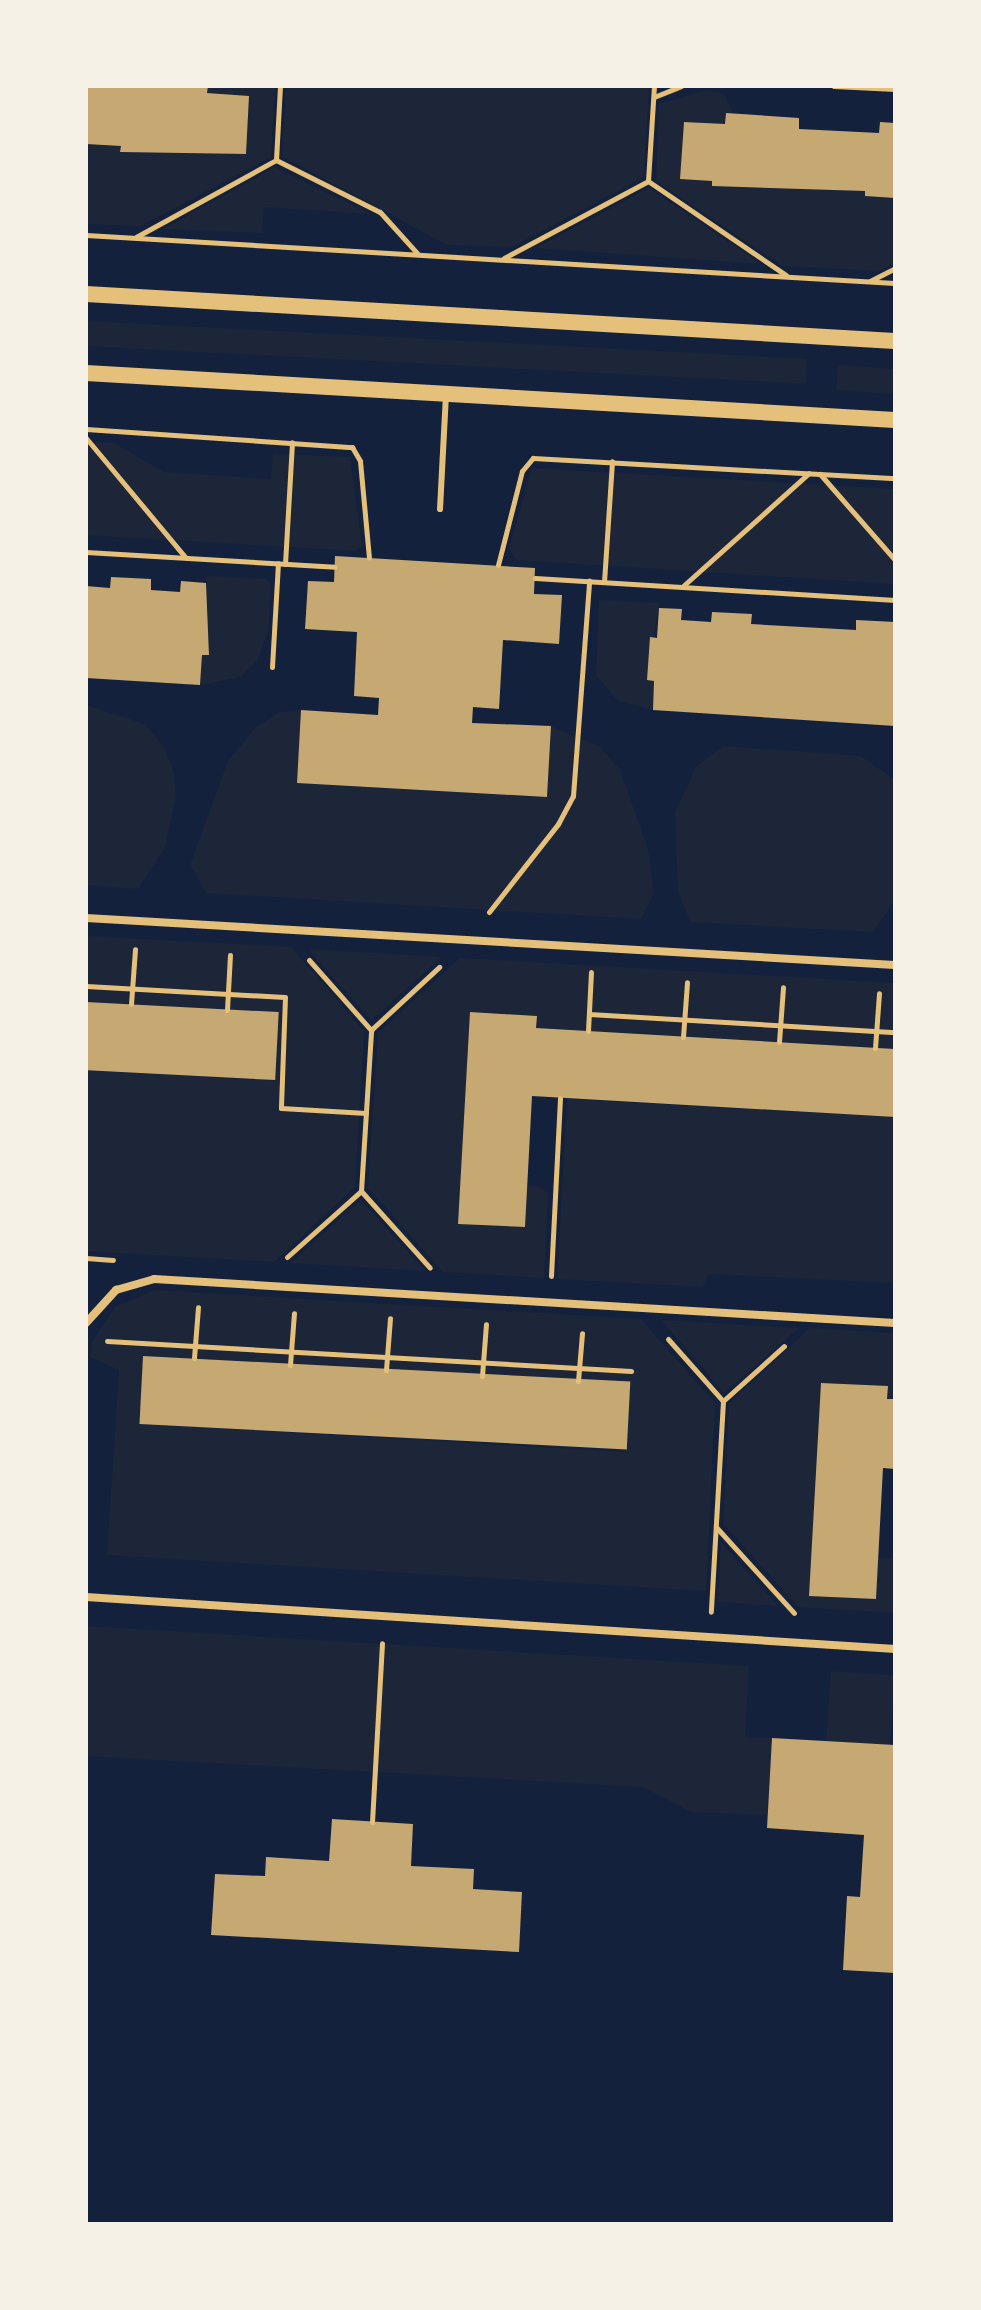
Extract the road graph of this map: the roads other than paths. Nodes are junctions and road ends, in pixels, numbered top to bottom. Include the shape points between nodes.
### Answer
1 (86, 294) edge
2 (895, 341) edge
3 (86, 373) edge
4 (446, 395) junction
5 (895, 420) edge
6 (440, 509) dead end
7 (86, 918) edge
8 (895, 965) edge
9 (86, 1323) edge
10 (895, 1323) edge
11 (86, 1597) edge
12 (895, 1649) edge

1 - 2 main road
3 - 4 main road
4 - 5 main road
4 - 6 lane
7 - 8 street
9 - 10 street via 105,1298 128,1284 154,1279
11 - 12 street

